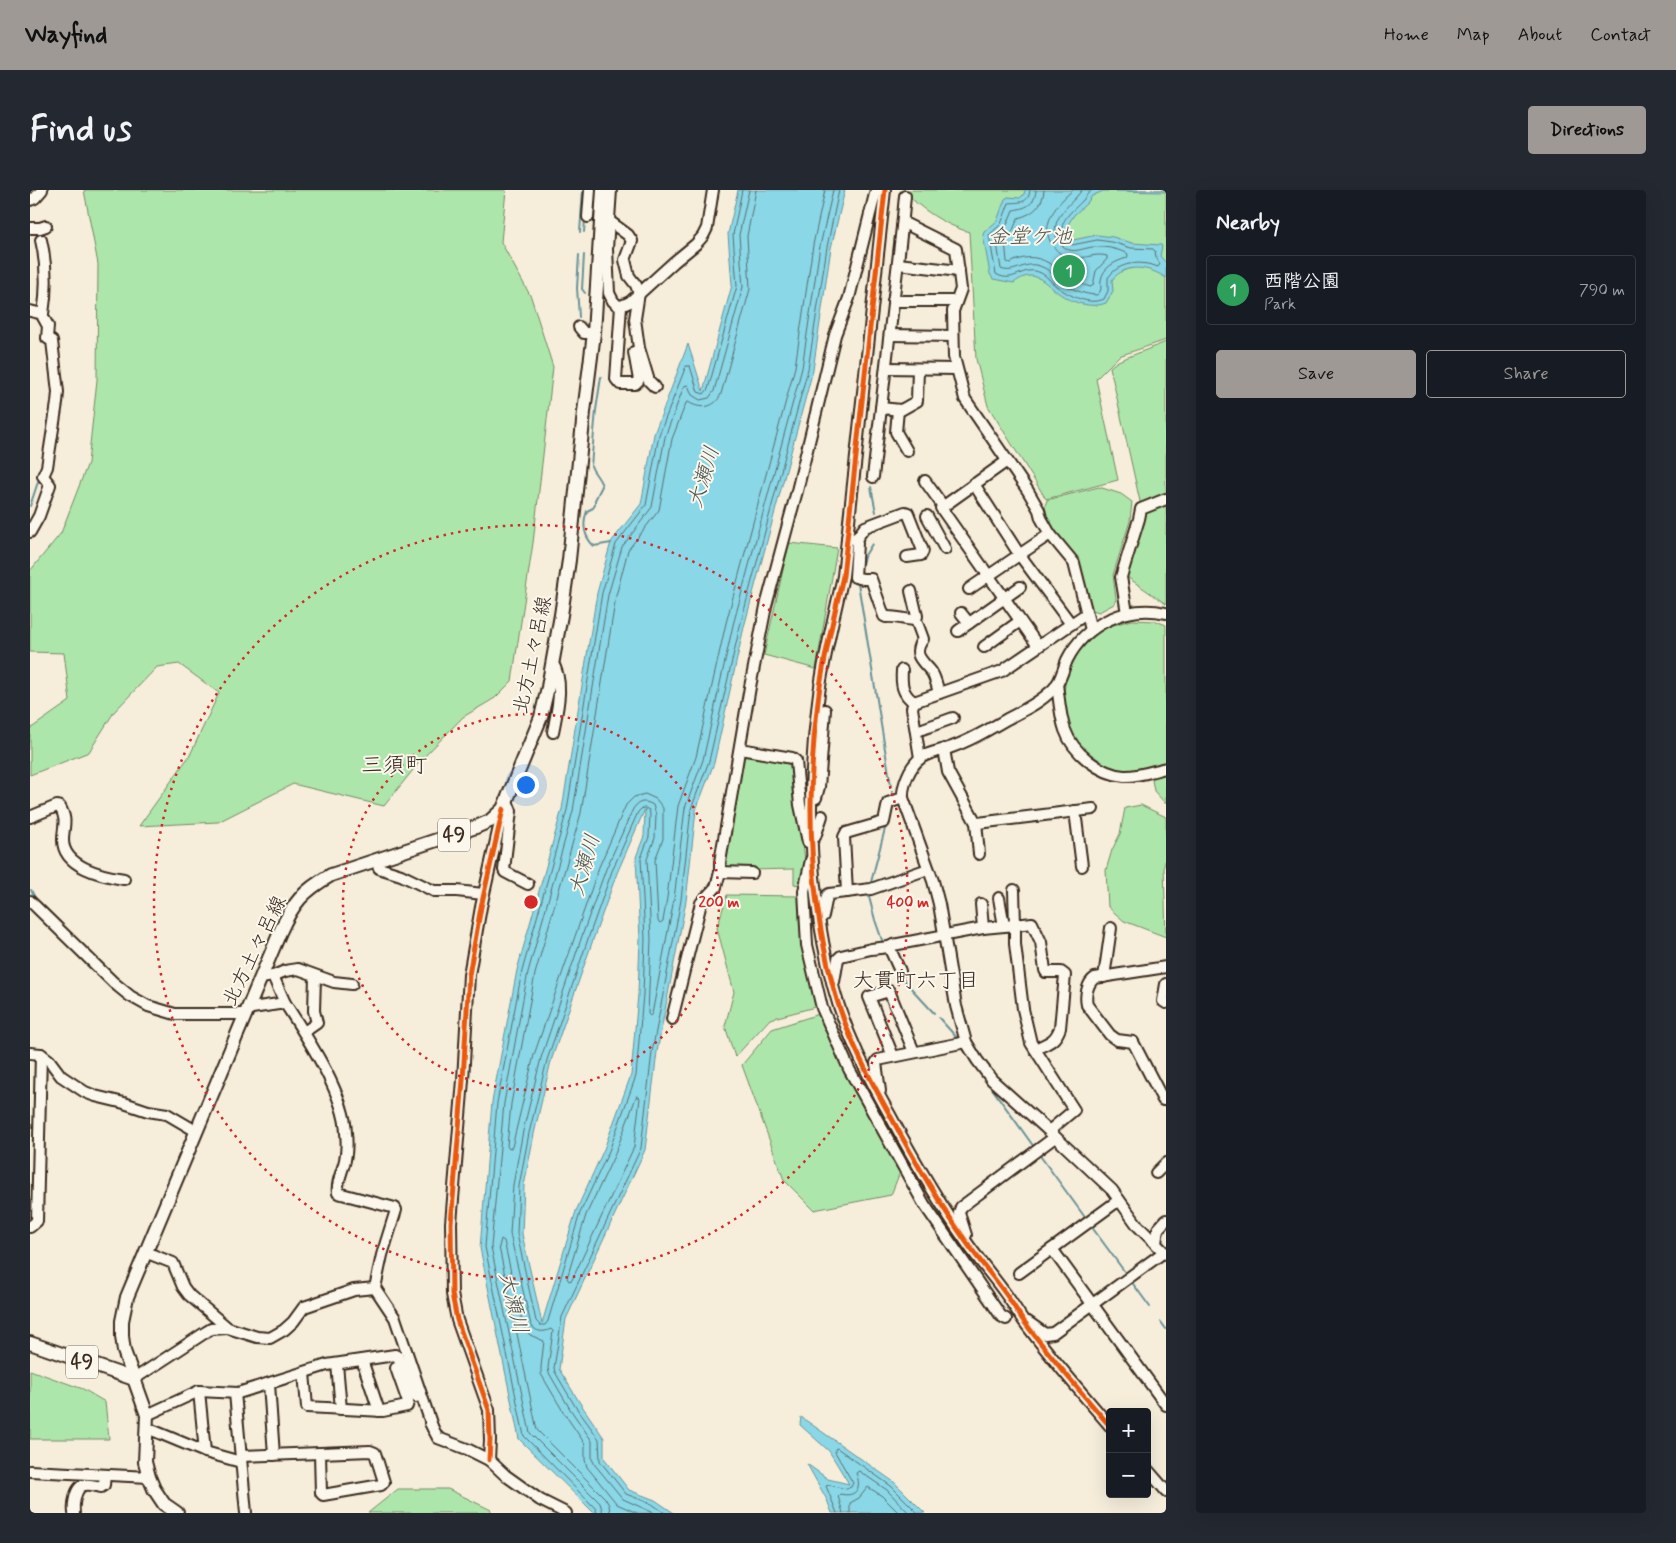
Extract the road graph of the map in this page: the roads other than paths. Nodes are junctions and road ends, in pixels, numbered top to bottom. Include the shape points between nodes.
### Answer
1 (42, 190) edge
2 (590, 190) edge
3 (603, 190) edge
4 (611, 190) edge
5 (713, 190) edge
6 (876, 190) edge
7 (885, 190) edge
8 (905, 196) dead end
9 (30, 200) edge
10 (588, 217) dead end
11 (606, 218) junction
12 (46, 226) dead end
13 (902, 226) junction
14 (30, 228) edge
15 (41, 240) dead end
16 (898, 264) junction
17 (959, 271) junction
18 (639, 293) junction
19 (893, 301) junction
20 (956, 301) junction
21 (621, 306) junction
22 (30, 311) edge
23 (43, 314) junction
24 (579, 328) dead end
25 (594, 333) junction
26 (890, 335) junction
27 (953, 336) junction
28 (631, 340) dead end
29 (886, 368) junction
30 (918, 369) junction
31 (956, 369) junction
32 (655, 387) dead end
33 (881, 408) junction
34 (898, 410) junction
35 (907, 451) dead end
36 (1007, 461) junction
37 (873, 476) dead end
38 (925, 481) dead end
39 (974, 484) junction
40 (1166, 499) edge
41 (942, 507) junction
42 (927, 516) junction
43 (913, 523) junction
44 (30, 532) edge
45 (1050, 534) junction
46 (851, 539) junction
47 (945, 549) dead end
48 (1019, 554) junction
49 (907, 557) dead end
50 (988, 576) junction
51 (1020, 587) dead end
52 (969, 589) dead end
53 (911, 591) dead end
54 (1004, 598) junction
55 (961, 613) dead end
56 (1127, 613) junction
57 (1086, 614) junction
58 (1166, 614) edge
59 (916, 620) junction
60 (1020, 621) junction
61 (969, 623) junction
62 (1071, 624) junction
63 (1091, 630) junction
64 (958, 631) dead end
65 (1038, 646) junction
66 (984, 647) dead end
67 (552, 662) junction
68 (902, 670) dead end
69 (1057, 684) junction
70 (939, 693) junction
71 (914, 702) junction
72 (825, 710) dead end
73 (953, 718) dead end
74 (917, 731) junction
75 (553, 732) dead end
76 (740, 749) junction
77 (944, 749) junction
78 (920, 758) junction
79 (1166, 768) edge
80 (904, 798) junction
81 (505, 805) junction
82 (812, 808) junction
83 (1093, 809) dead end
84 (1076, 811) junction
85 (30, 816) edge
86 (822, 816) dead end
87 (976, 822) junction
88 (813, 845) junction
89 (979, 854) dead end
90 (378, 860) junction
91 (814, 864) junction
92 (1082, 866) dead end
93 (928, 869) junction
94 (720, 872) junction
95 (752, 873) dead end
96 (124, 879) dead end
97 (528, 884) dead end
98 (1014, 890) dead end
99 (847, 892) junction
100 (483, 894) junction
101 (829, 894) junction
102 (999, 898) dead end
103 (30, 901) edge
104 (981, 904) dead end
105 (1015, 925) junction
106 (1004, 926) junction
107 (821, 927) junction
108 (983, 928) junction
109 (1111, 928) dead end
110 (944, 936) junction
111 (889, 947) junction
112 (1166, 967) edge
113 (900, 972) dead end
114 (315, 976) junction
115 (267, 977) junction
116 (1104, 977) junction
117 (352, 984) dead end
118 (832, 984) junction
119 (1166, 984) edge
120 (284, 1003) junction
121 (1166, 1003) edge
122 (246, 1010) junction
123 (672, 1019) dead end
124 (304, 1032) junction
125 (966, 1042) junction
126 (1035, 1049) junction
127 (914, 1052) junction
128 (30, 1053) edge
129 (41, 1054) junction
130 (893, 1056) junction
131 (1166, 1098) edge
132 (881, 1100) junction
133 (196, 1131) junction
134 (1052, 1134) junction
135 (1166, 1164) edge
136 (1156, 1173) dead end
137 (1119, 1200) junction
138 (1166, 1220) edge
139 (30, 1227) edge
140 (965, 1240) junction
141 (1156, 1243) junction
142 (1052, 1250) junction
143 (145, 1252) junction
144 (1165, 1253) edge
145 (1019, 1273) dead end
146 (375, 1288) junction
147 (1093, 1304) junction
148 (1006, 1319) dead end
149 (1023, 1320) junction
150 (228, 1328) junction
151 (30, 1343) edge
152 (392, 1355) junction
153 (362, 1360) junction
154 (337, 1364) junction
155 (304, 1373) junction
156 (134, 1379) junction
157 (269, 1384) junction
158 (199, 1390) junction
159 (235, 1393) junction
160 (1166, 1405) edge
161 (341, 1409) junction
162 (379, 1411) junction
163 (147, 1421) junction
164 (1106, 1421) edge
165 (433, 1429) junction
166 (205, 1452) junction
167 (320, 1454) junction
168 (274, 1455) junction
169 (241, 1459) junction
170 (489, 1460) junction
171 (30, 1471) edge
172 (105, 1474) junction
173 (1151, 1474) edge
174 (149, 1477) junction
175 (1166, 1491) edge
176 (74, 1513) edge
177 (177, 1513) edge
178 (246, 1513) edge
179 (566, 1513) edge

1 - 9 street
2 - 10 street
3 - 11 main road, 北方土々呂線
4 - 11 street
5 - 18 street via 703,236
6 - 76 street via 849,298 835,335 766,606
7 - 46 street
8 - 13 street
11 - 18 street via 632,241 625,260 629,276
11 - 21 street via 610,293 613,301
11 - 25 main road, 北方土々呂線
12 - 14 street
13 - 16 street
13 - 17 street via 906,224 956,248
15 - 23 street via 49,257
16 - 17 street
16 - 19 street
17 - 20 street via 961,289
18 - 21 street
18 - 32 street via 635,319 639,348 649,381
19 - 20 street
19 - 26 street
20 - 27 street
21 - 28 street via 616,379 620,384 635,384 638,380
22 - 23 street
23 - 44 street via 48,326 47,338 52,341 58,403 43,476 50,485
24 - 25 street via 584,333
25 - 67 main road, 北方土々呂線 via 568,568
26 - 27 street
26 - 29 street
27 - 31 street
29 - 30 street
29 - 33 street
30 - 31 street
30 - 34 street via 917,401
31 - 36 street via 965,399
33 - 34 street
33 - 37 street
34 - 35 street via 896,432
36 - 39 street
36 - 45 street via 1028,491
38 - 41 street
39 - 41 street
39 - 48 street
40 - 56 street via 1140,509 1121,577
41 - 42 street
41 - 50 street
42 - 43 street
42 - 47 street
43 - 46 street via 905,512 865,527
43 - 49 street via 923,551 921,555
45 - 48 street
45 - 57 street via 1074,563
46 - 59 street via 857,552 855,578 871,579 886,617
46 - 82 street via 818,701
48 - 50 street
48 - 62 street
50 - 52 street
50 - 54 street
51 - 54 street
53 - 59 street
54 - 60 street
54 - 61 street
55 - 61 street
56 - 58 street
56 - 63 street via 1106,620
57 - 62 street
57 - 63 street
59 - 70 street via 923,639 918,647 921,662 930,670
60 - 65 street
60 - 66 street
61 - 64 street
62 - 65 street
63 - 69 street via 1076,645
65 - 70 street via 1002,671
67 - 75 street via 558,670
67 - 81 main road, 北方土々呂線 via 541,717
68 - 71 street via 900,682
69 - 77 street via 1050,693 1025,710 967,742
69 - 79 street via 1065,731 1076,749 1091,763 1124,776
70 - 71 street
71 - 74 street via 912,708
72 - 82 street via 820,787
73 - 74 street
74 - 78 street
76 - 88 street via 796,760 800,805 809,846
76 - 94 street
77 - 78 street
77 - 87 street via 948,772
78 - 80 street via 904,784
80 - 93 street
80 - 99 street via 888,803 884,822 846,833
81 - 90 main road, 北方土々呂線 / 49 via 490,821
81 - 97 street via 511,811 504,870
81 - 100 street
82 - 88 street
83 - 84 street
84 - 87 street
84 - 92 street
85 - 96 street via 60,807 65,823 64,847 74,862
86 - 88 street
87 - 89 street
88 - 91 street
90 - 100 street via 380,868 430,890
90 - 115 main road, 北方土々呂線 / 49 via 331,875 313,885 300,898 286,918
91 - 101 street
91 - 107 street
91 - 148 street via 810,861 804,891 807,945 822,1008 849,1069 924,1204
93 - 99 street via 871,889
93 - 110 street via 939,904
94 - 95 street
94 - 123 street via 716,887 701,903
98 - 105 street
99 - 101 street
100 - 170 street via 469,975 453,1191 450,1282 454,1306 489,1410
101 - 107 street
102 - 106 street
103 - 122 street via 114,983 148,1006 175,1014
104 - 108 street
105 - 106 street
105 - 126 street via 1023,1009
105 - 126 street via 1032,923 1041,942 1046,972 1066,975 1058,1035
106 - 108 street
107 - 118 street
108 - 110 street
109 - 116 street
110 - 111 street
110 - 125 street
111 - 113 street
111 - 118 street via 840,956
112 - 116 street
114 - 115 street via 292,969
114 - 117 street
114 - 124 street via 317,1024
115 - 120 street
115 - 122 main road, 北方土々呂線 / 49
116 - 131 street via 1090,981 1087,1005 1110,1035 1117,1040 1133,1042 1163,1100
118 - 132 street via 852,1039
119 - 121 street via 1163,1001
120 - 122 street
120 - 124 street
122 - 133 main road, 北方土々呂線 / 49
124 - 146 street via 346,1119 345,1158 338,1193 396,1210
125 - 127 street
125 - 134 street via 992,1080
126 - 134 street via 1074,1110
127 - 130 street
127 - 130 street via 889,991 869,998
128 - 129 street
129 - 133 street via 62,1076 85,1092 168,1114
129 - 139 street via 37,1221
130 - 132 street via 878,1060 876,1064
132 - 140 street via 920,1170
133 - 143 main road, 北方土々呂線 / 49
134 - 137 street
134 - 140 street via 961,1207 959,1213
135 - 136 street
137 - 141 street via 1138,1226
137 - 142 street
138 - 141 street via 1158,1229
140 - 149 street
141 - 144 street
142 - 145 street
142 - 147 street
143 - 150 street via 173,1263 185,1290
143 - 156 main road, 北方土々呂線 / 49 via 127,1297 122,1321 124,1351
144 - 147 street
146 - 150 street via 354,1290 304,1307 293,1322 270,1338 257,1338
146 - 165 street via 395,1318
147 - 149 street via 1049,1334
147 - 160 street
149 - 164 street
150 - 156 street via 206,1332
151 - 156 main road, 49
152 - 153 street
152 - 162 street via 408,1402 407,1406
152 - 165 street via 398,1357
153 - 154 street
153 - 162 street
154 - 155 street
154 - 161 street
155 - 157 street
155 - 161 street via 307,1407
156 - 163 main road, 北方土々呂線
157 - 159 street
157 - 168 street
158 - 159 street
158 - 163 street
158 - 166 street
159 - 169 street
161 - 162 street
163 - 166 street
163 - 174 main road via 145,1462
165 - 170 street via 438,1438
166 - 169 street
167 - 167 street via 375,1453 384,1482 323,1495 320,1493
167 - 168 street
168 - 169 street
169 - 178 street
170 - 179 street via 532,1494
171 - 172 street
172 - 174 street
172 - 176 street via 102,1487 81,1487 73,1505
173 - 175 street
174 - 177 main road via 164,1504

